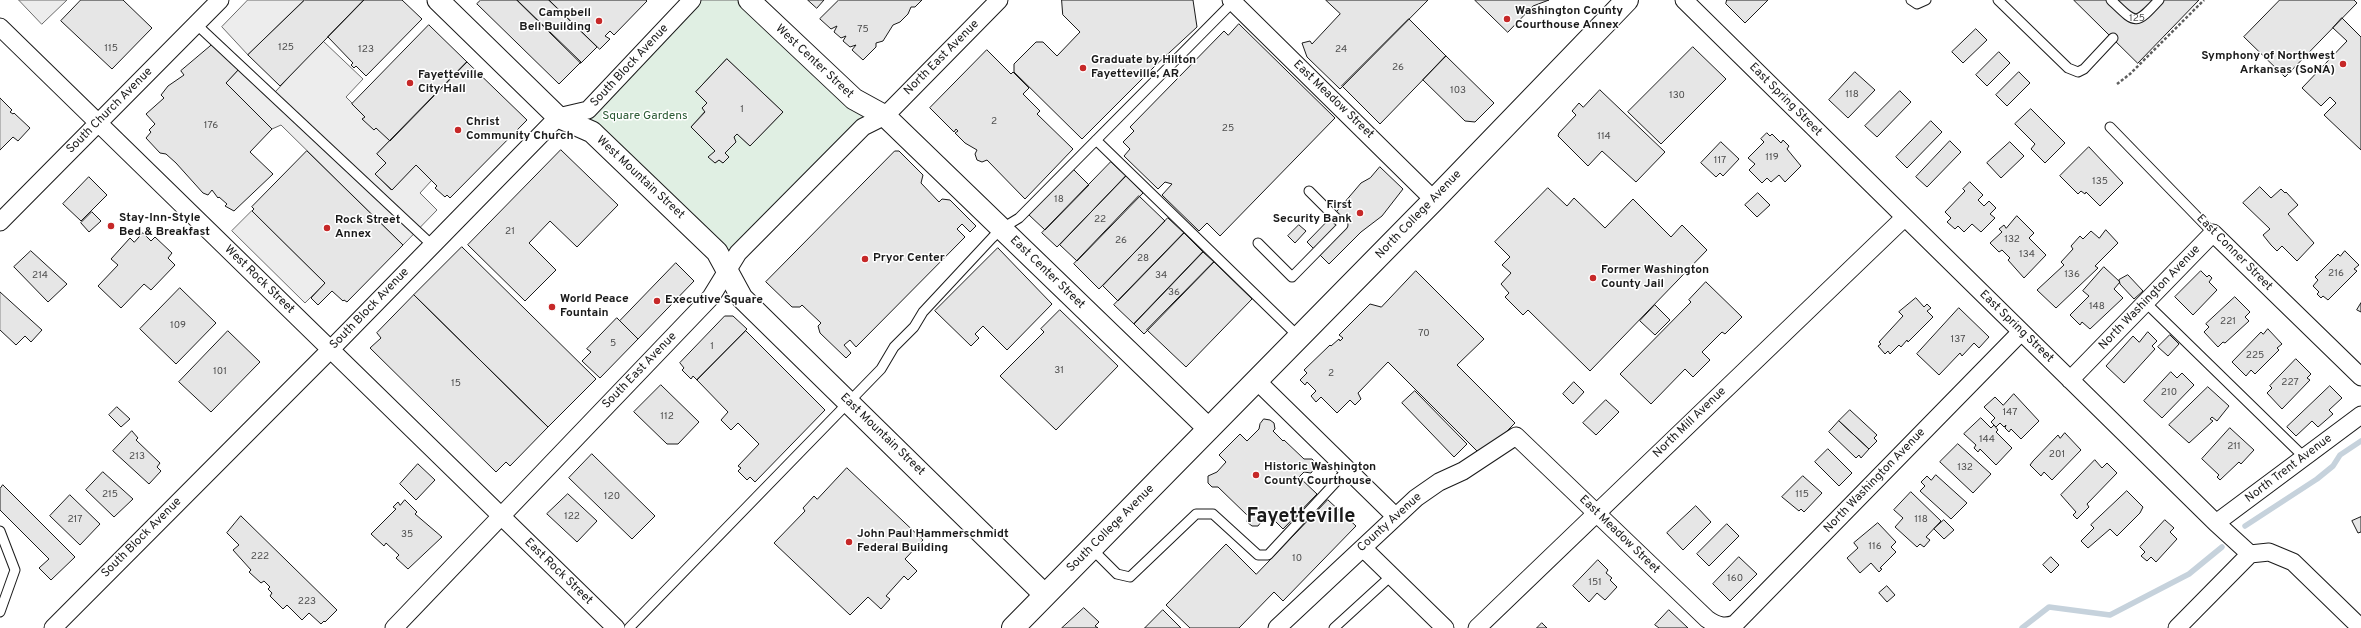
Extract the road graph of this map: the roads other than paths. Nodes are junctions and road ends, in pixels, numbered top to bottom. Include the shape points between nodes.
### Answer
1 (220, 0) edge
2 (438, 0) edge
3 (692, 0) edge
4 (749, 0) edge
5 (999, 0) edge
6 (1627, 0) edge
7 (1684, 0) edge
8 (1911, 0) edge
9 (1926, 0) edge
10 (1998, 0) edge
11 (2111, 0) edge
12 (2159, 0) edge
13 (1232, 1) edge
14 (196, 24) junction
15 (0, 27) edge
16 (2112, 38) dead end
17 (885, 116) junction
18 (558, 117) junction
19 (98, 123) junction
20 (2110, 127) dead end
21 (1096, 140) junction
22 (1309, 191) dead end
23 (1434, 200) junction
24 (1904, 218) junction
25 (0, 222) edge
26 (1001, 229) junction
27 (2212, 233) junction
28 (1258, 243) dead end
29 (432, 246) junction
30 (728, 269) junction
31 (2145, 302) junction
32 (2021, 332) junction
33 (1299, 337) junction
34 (331, 349) junction
35 (2361, 377) edge
36 (2070, 380) junction
37 (1257, 381) junction
38 (848, 402) junction
39 (2361, 415) edge
40 (1209, 429) junction
41 (1516, 436) joint
42 (2304, 458) junction
43 (1348, 470) junction
44 (1596, 513) junction
45 (501, 516) junction
46 (1394, 516) junction
47 (2216, 523) junction
48 (0, 532) edge
49 (1092, 548) junction
50 (1363, 548) junction
51 (2250, 554) junction
52 (1391, 576) junction
53 (1045, 595) junction
54 (0, 612) edge
55 (1727, 626) joint
56 (52, 628) edge
57 (394, 628) edge
58 (616, 628) edge
59 (629, 628) edge
60 (1012, 628) edge
61 (1277, 628) edge
62 (1334, 628) edge
63 (1445, 628) edge
64 (1477, 628) edge
65 (2177, 628) edge
66 (2361, 628) edge

1 - 14 street, South Church Avenue
2 - 18 street, West Mountain Street
3 - 18 street, South Block Avenue via 588,110
4 - 17 street, West Center Street via 854,99
5 - 17 street, North East Avenue
6 - 23 main road, North College Avenue
7 - 24 street, East Spring Street
8 - 9 lane via 1917,4
10 - 16 lane via 2068,68 2078,72 2084,69
11 - 12 lane via 2131,18 2137,19
13 - 21 lane
13 - 23 street, East Meadow Street
14 - 19 street, South Church Avenue
14 - 29 lane
15 - 19 street, West Rock Street
17 - 26 street, East Center Street
17 - 30 street, South East Avenue via 863,127 738,253
18 - 29 street, South Block Avenue
18 - 30 street, West Mountain Street via 592,132 717,252
19 - 25 street, South Church Avenue
19 - 34 street, West Rock Street
20 - 27 lane, East Conner Street
21 - 26 lane via 1018,218
21 - 33 lane
22 - 28 lane via 1343,225 1292,277
23 - 33 main road, North College Avenue
24 - 32 street, East Spring Street
24 - 44 street, North Mill Avenue
26 - 38 lane via 923,312 914,327 894,347 881,369
26 - 40 street, East Center Street
27 - 31 street, North Washington Avenue
27 - 35 street, East Conner Street
29 - 34 street, South Block Avenue
30 - 38 street, East Mountain Street via 740,295
30 - 45 street, South East Avenue via 711,297
31 - 36 street, North Washington Avenue
31 - 42 lane
32 - 36 street, East Spring Street
32 - 55 street, North Washington Avenue via 1744,617
33 - 37 main road, North College Avenue
34 - 45 street, West Rock Street
34 - 56 street, South Block Avenue
36 - 47 street, East Spring Street
37 - 40 main road, North College Avenue
37 - 43 street
38 - 53 street, East Mountain Street
38 - 59 lane
39 - 42 street, North Trent Avenue
40 - 49 main road, South College Avenue
41 - 44 street, East Meadow Street
41 - 46 street, County Avenue via 1463,471 1433,486
42 - 47 street, North Trent Avenue
43 - 46 street
43 - 49 lane via 1268,555 1258,555 1213,514 1196,514 1130,577 1117,574
44 - 55 street, East Meadow Street via 1707,619 1716,625
44 - 64 street, North Mill Avenue
45 - 57 street, South East Avenue
45 - 58 street, East Rock Street
46 - 50 street, County Avenue
47 - 51 street, East Spring Street
48 - 54 lane via 15,570
49 - 53 main road, South College Avenue
50 - 52 street
50 - 61 street, County Avenue
51 - 65 street
51 - 66 street via 2269,552 2293,562
52 - 62 lane
52 - 63 street
53 - 60 main road, South College Avenue

